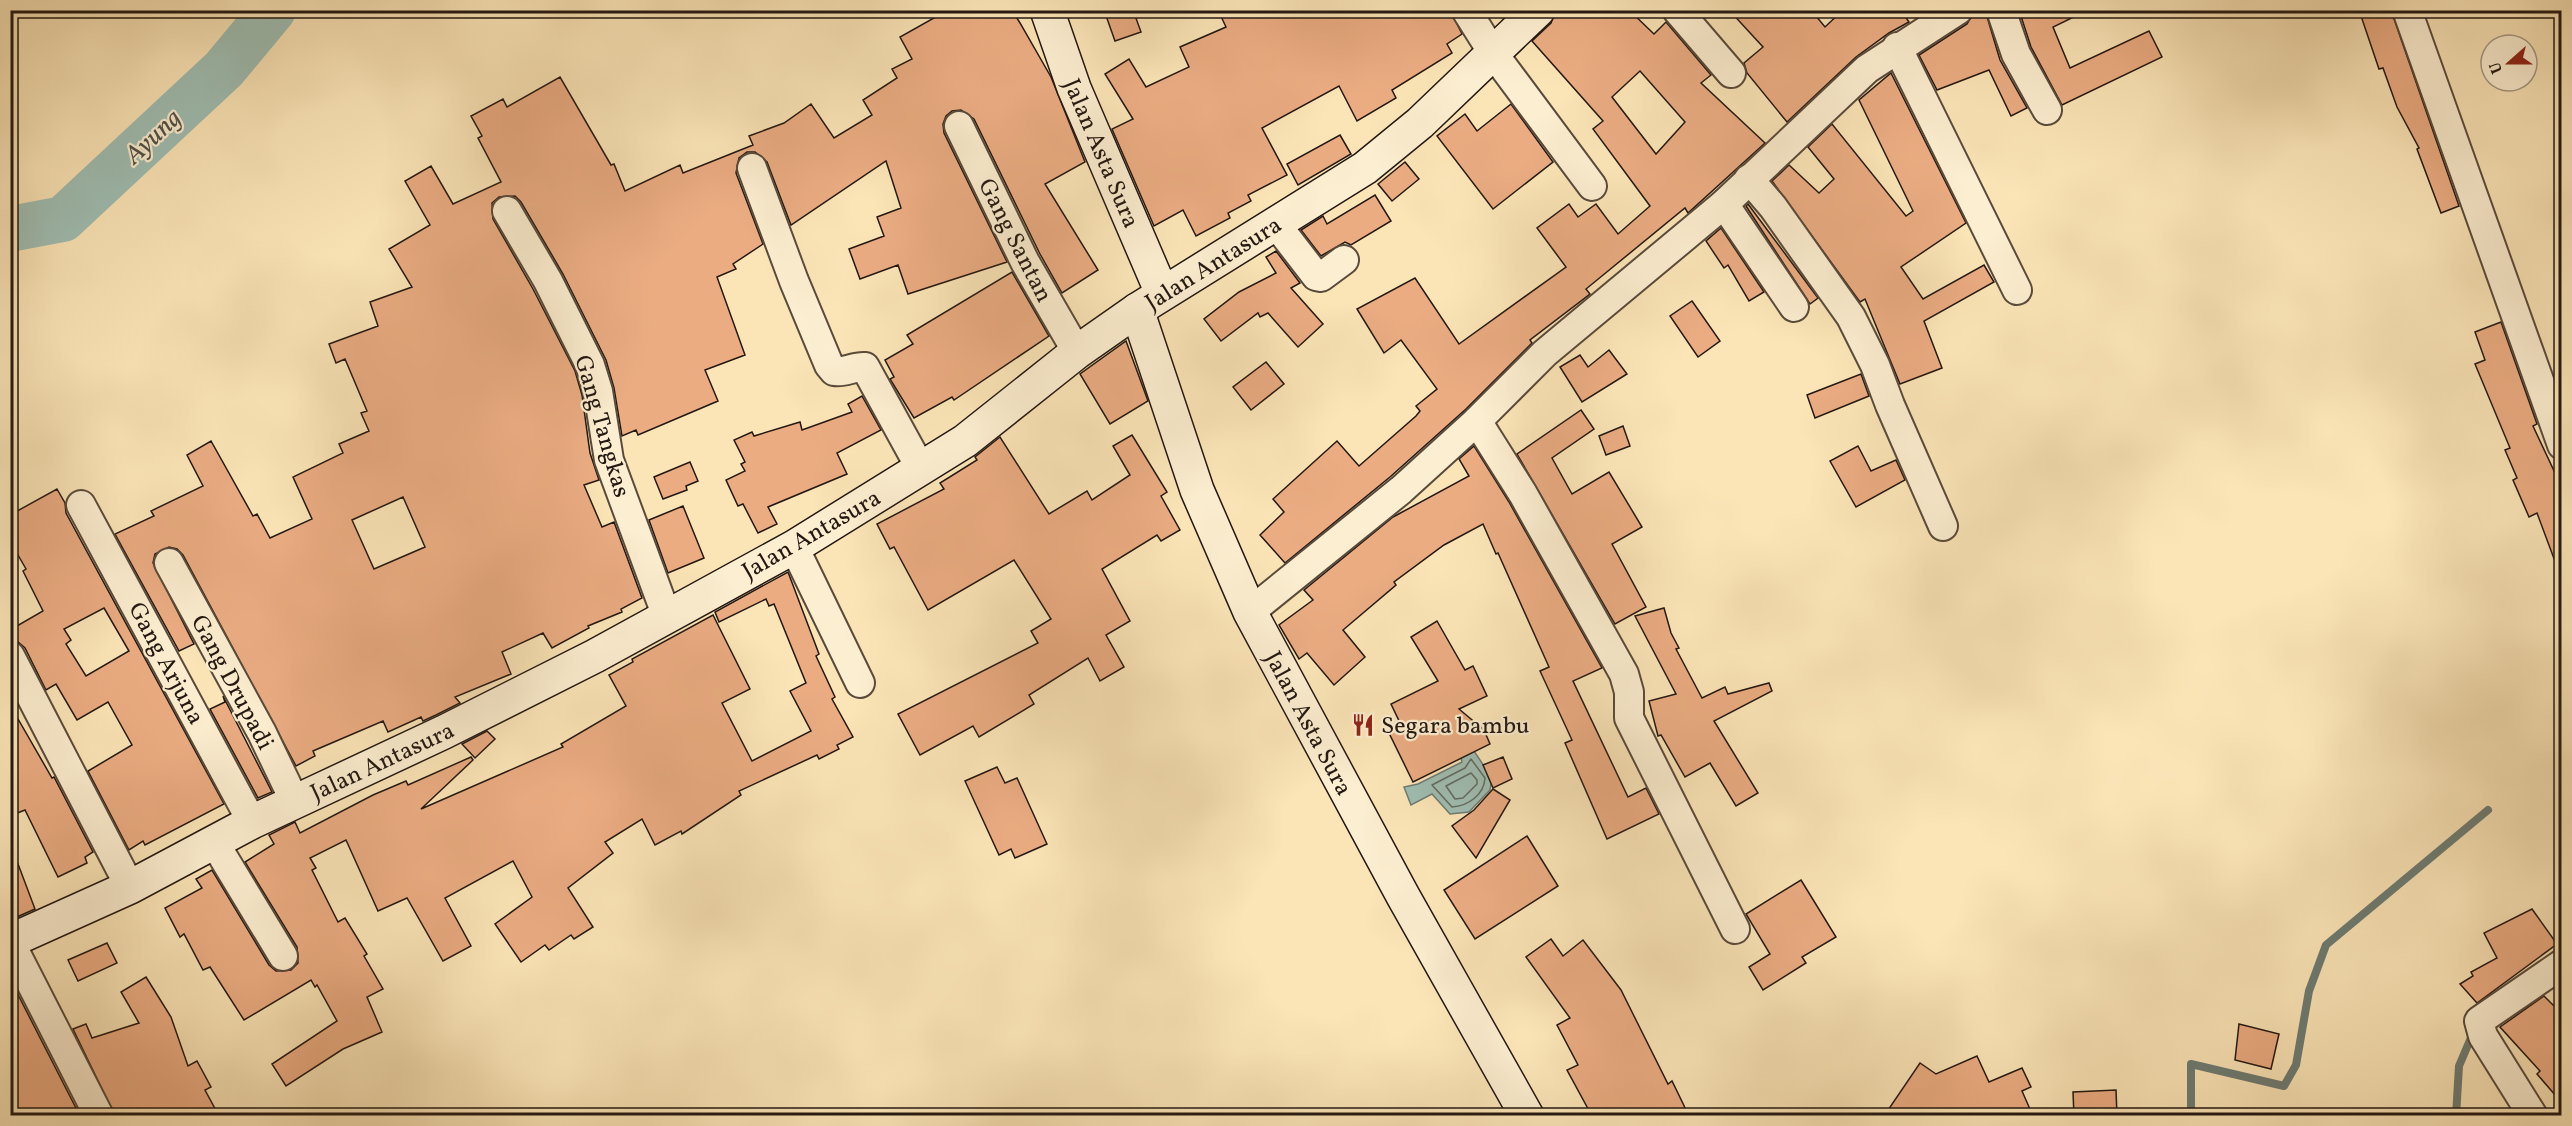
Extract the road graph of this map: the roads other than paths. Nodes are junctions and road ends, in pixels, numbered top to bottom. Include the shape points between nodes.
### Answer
1 (1047, 10) edge
2 (1466, 10) edge
3 (1538, 10) edge
4 (1677, 10) edge
5 (1958, 10) edge
6 (2001, 10) edge
7 (2407, 10) edge
8 (1897, 47) junction
9 (1493, 53) junction
10 (1731, 73) dead end
11 (2047, 110) dead end
12 (959, 126) dead end
13 (752, 168) dead end
14 (1749, 179) junction
15 (1592, 186) dead end
16 (1724, 204) junction
17 (507, 211) dead end
18 (1276, 224) junction
19 (1344, 260) dead end
20 (2017, 290) dead end
21 (1150, 302) junction
22 (1794, 307) dead end
23 (1077, 352) junction
24 (1477, 421) junction
25 (2562, 445) edge
26 (921, 469) junction
27 (81, 505) dead end
28 (1943, 526) dead end
29 (794, 547) junction
30 (169, 563) dead end
31 (1250, 612) junction
32 (667, 616) junction
33 (10, 656) edge
34 (860, 683) dead end
35 (295, 802) junction
36 (252, 822) junction
37 (214, 842) junction
38 (130, 887) junction
39 (1735, 929) dead end
40 (10, 941) edge
41 (283, 956) dead end
42 (2562, 964) edge
43 (99, 1116) edge
44 (1527, 1116) edge
45 (2533, 1116) edge

1 - 21 main road, Jalan Asta Sura
2 - 9 street
3 - 9 main road, Jalan Antasura
4 - 10 street
5 - 8 street
6 - 11 street via 2016,54
7 - 25 street
8 - 14 street via 1867,69
8 - 20 street
9 - 15 street
9 - 18 main road, Jalan Antasura via 1420,123 1365,168
12 - 23 street, Gang Santan via 1025,262
13 - 26 street via 829,365 839,372 858,366 865,368
14 - 16 street
14 - 28 street via 1855,325
16 - 22 street
16 - 24 street via 1545,353
17 - 32 street, Gang Tangkas via 590,365 611,466
18 - 19 street via 1316,276 1321,277
18 - 21 main road, Jalan Antasura
21 - 23 main road, Jalan Antasura
21 - 31 main road, Jalan Asta Sura via 1197,490
23 - 26 main road, Jalan Antasura via 991,422
24 - 31 street via 1401,490
24 - 39 street via 1524,494 1624,674 1629,718
26 - 29 main road, Jalan Antasura
27 - 36 street, Gang Arjuna
29 - 32 main road, Jalan Antasura
29 - 34 street
30 - 35 street, Gang Drupadi
31 - 44 main road, Jalan Asta Sura
32 - 35 main road, Jalan Antasura via 444,732
33 - 38 street
35 - 36 main road, Jalan Antasura
36 - 37 main road, Jalan Antasura
37 - 38 main road, Jalan Antasura
37 - 41 street
38 - 40 main road, Jalan Antasura
40 - 43 street
42 - 45 street via 2479,1021 2483,1036

